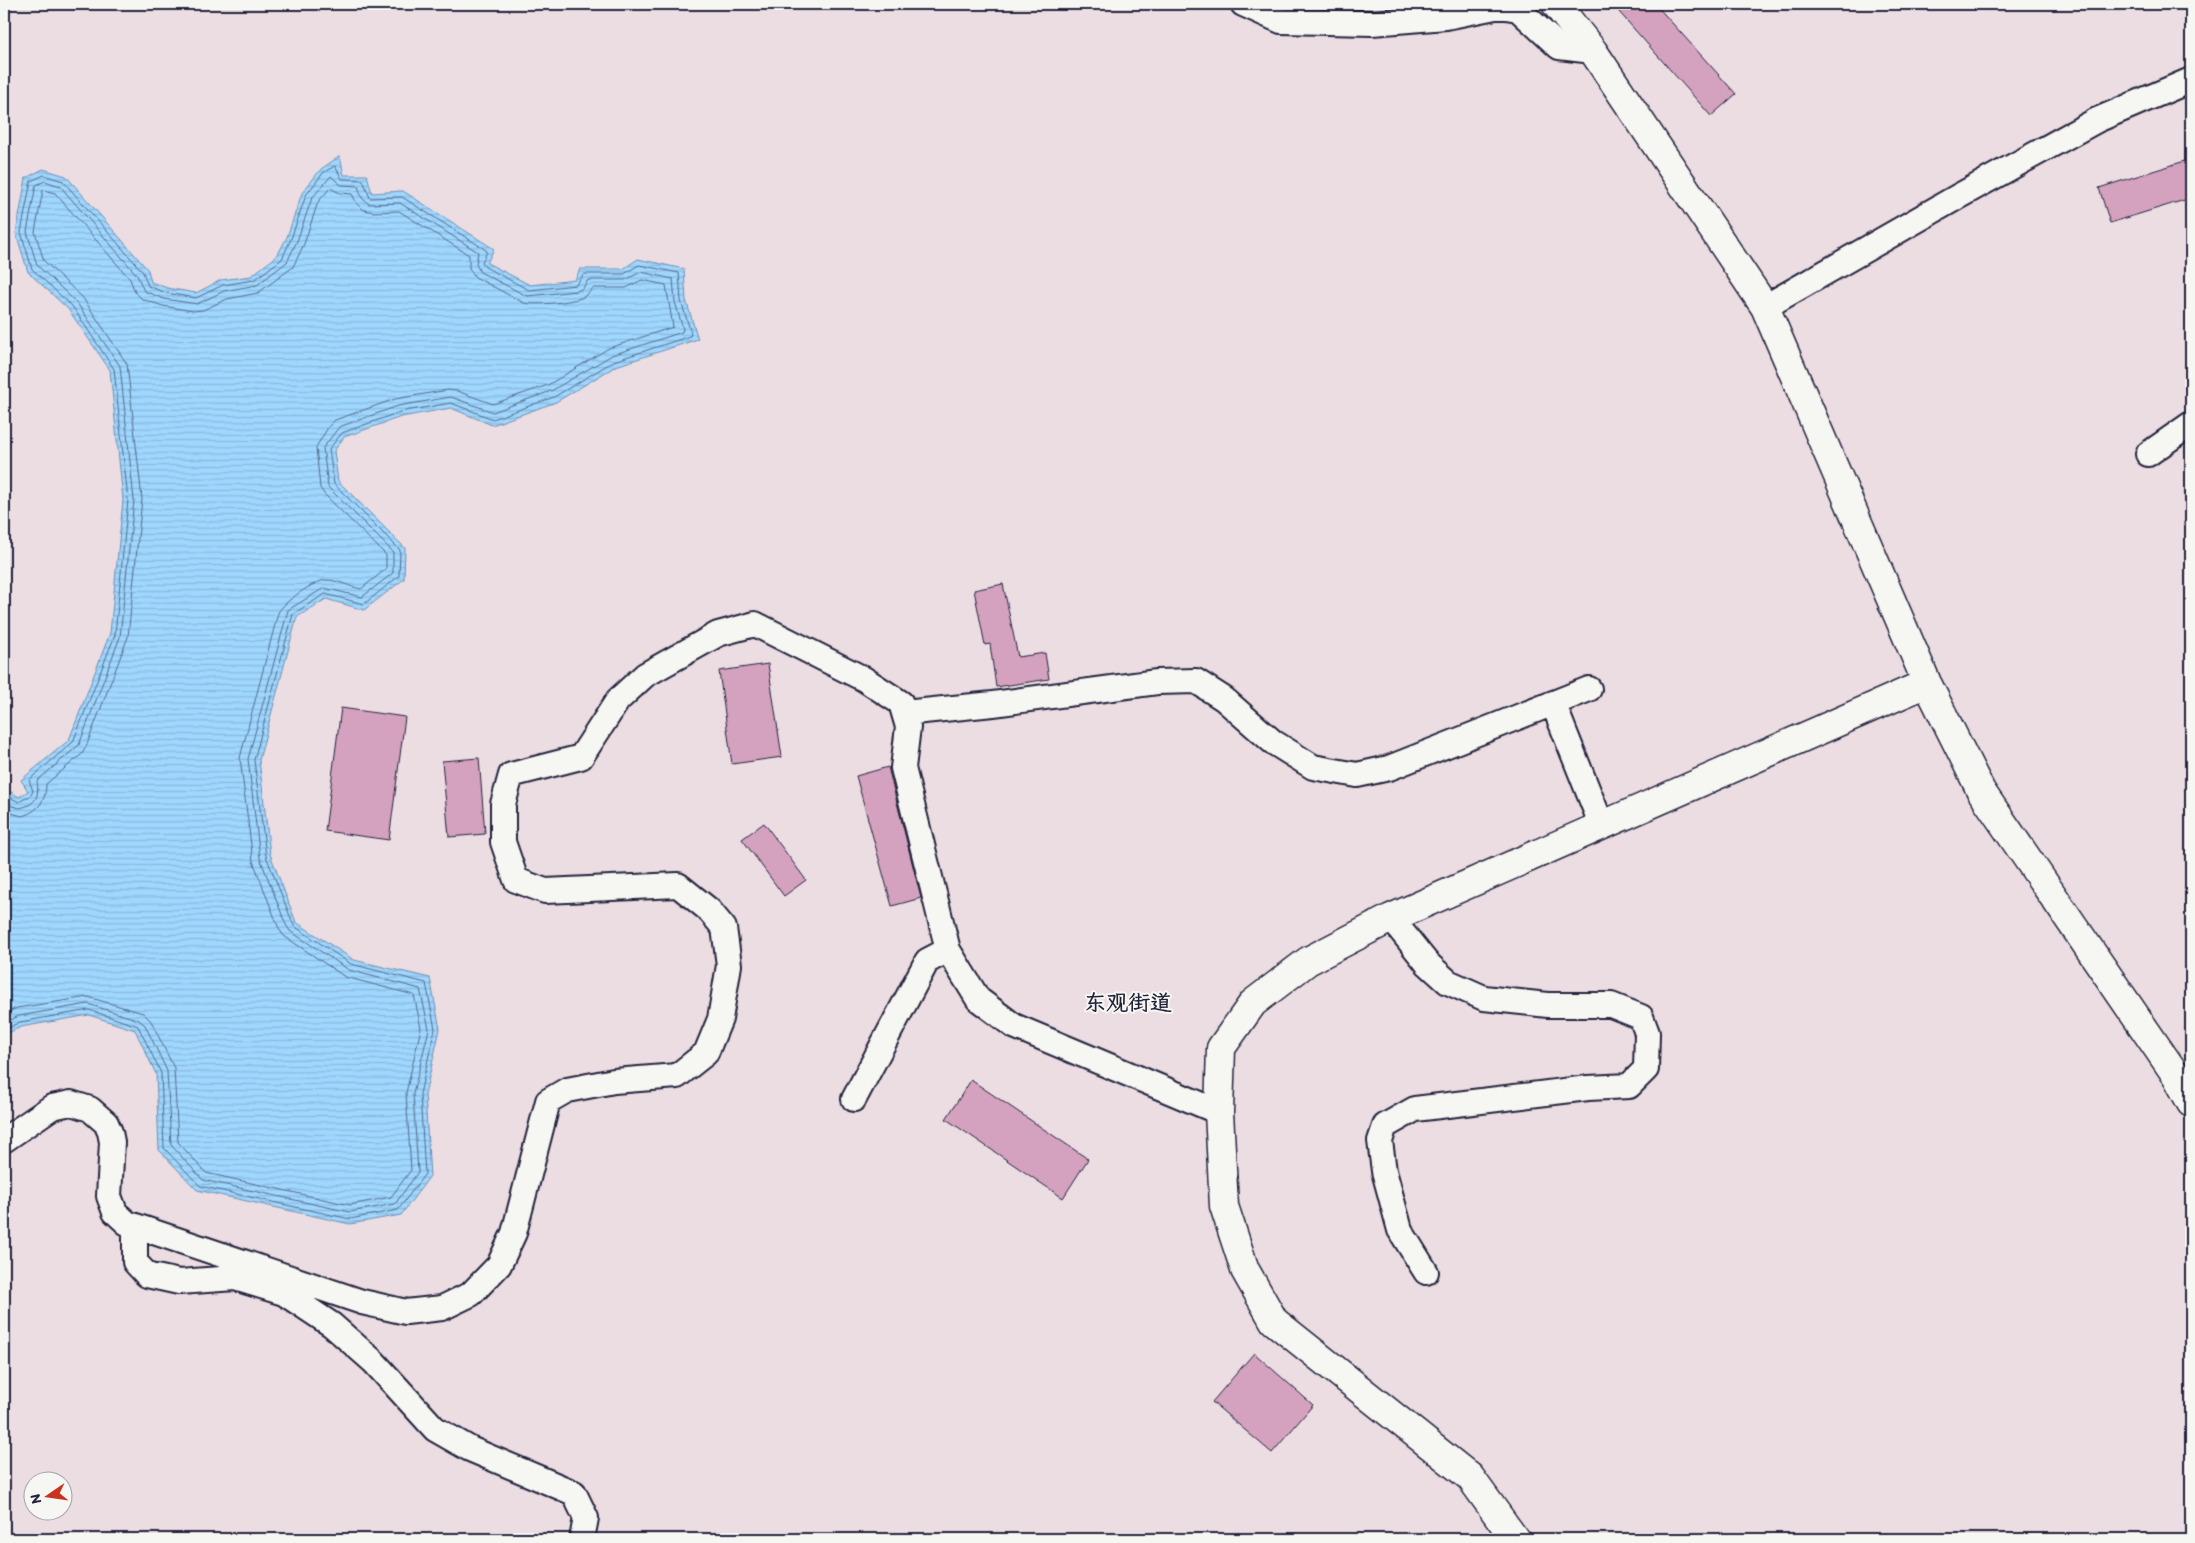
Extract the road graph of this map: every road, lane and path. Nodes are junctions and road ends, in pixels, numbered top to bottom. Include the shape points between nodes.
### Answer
1 (1243, 4) edge
2 (1556, 4) edge
3 (1593, 51) junction
4 (2191, 80) edge
5 (1765, 307) junction
6 (2191, 424) edge
7 (2148, 454) dead end
8 (1926, 683) junction
9 (1589, 688) dead end
10 (1553, 702) junction
11 (904, 714) junction
12 (1602, 826) junction
13 (1391, 918) junction
14 (948, 950) junction
15 (854, 1099) dead end
16 (2191, 1103) edge
17 (1219, 1112) junction
18 (4, 1140) edge
19 (135, 1226) junction
20 (1426, 1272) dead end
21 (582, 1539) edge
22 (1515, 1539) edge

1 - 3 street via 1281,21 1372,23 1446,17 1500,6 1518,9 1559,47
2 - 3 main road
3 - 5 main road
4 - 5 street via 2097,120
5 - 8 main road
6 - 7 street
8 - 12 main road
8 - 16 main road via 1981,791 2176,1075
9 - 10 street
10 - 11 street via 1389,768 1357,775 1312,767 1273,742 1224,699 1196,681 1157,682
10 - 12 street
11 - 14 street via 908,727 903,768
11 - 19 street via 901,703 864,679 755,624 718,634 645,675 618,700 581,757 511,775 503,804 503,842 516,880 544,891 678,885 709,910 724,928 729,965 720,1019 706,1053 677,1076 614,1081 567,1090 548,1101 514,1233 500,1265 471,1294 442,1308 406,1312 362,1302
12 - 13 main road
13 - 17 main road via 1308,961 1253,1002 1221,1048
13 - 20 street via 1427,963 1448,982 1484,998 1548,1005 1612,1005 1641,1017 1647,1033 1646,1069 1629,1086 1415,1109 1385,1126 1380,1141 1384,1171 1400,1230
14 - 15 street via 927,961
14 - 17 street via 978,999 1014,1026
17 - 22 main road via 1224,1206 1245,1270 1274,1321 1470,1477
18 - 19 street via 52,1107 71,1103 90,1109 106,1122 112,1142 111,1205 121,1218
19 - 21 street via 135,1262 147,1275 179,1282 235,1278 284,1293 332,1325 374,1362 435,1429 470,1449 574,1493 586,1518

